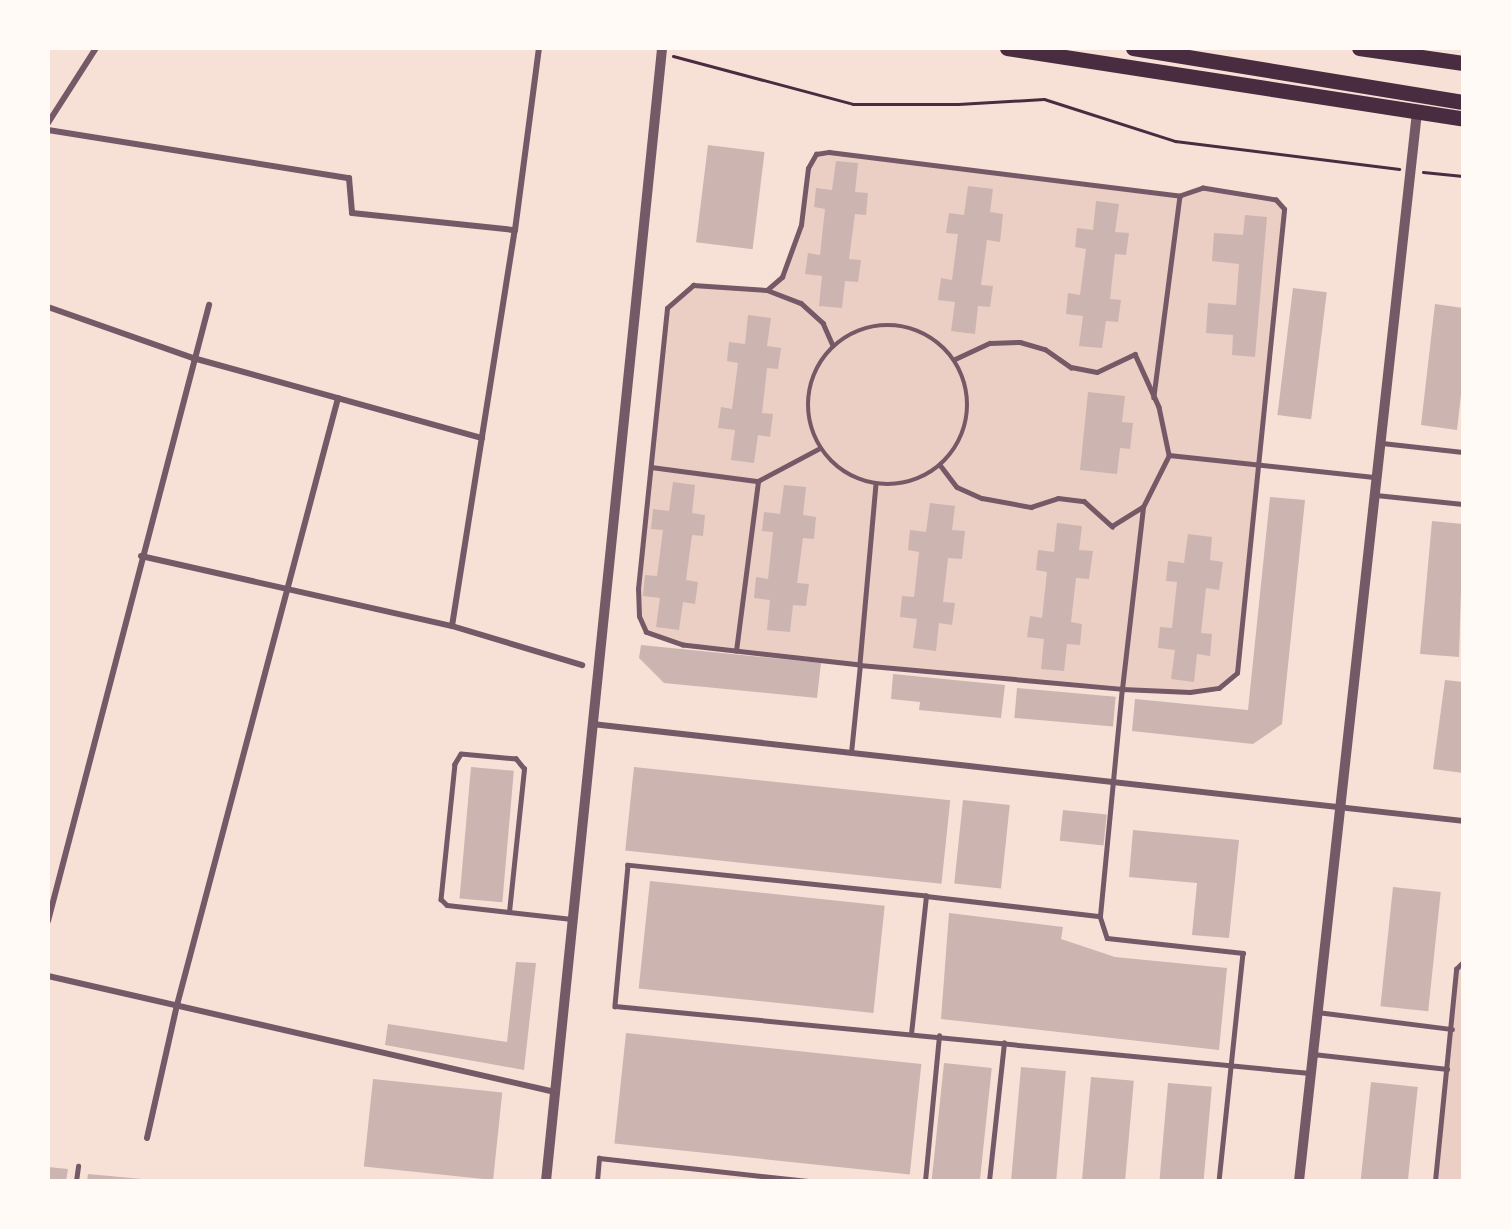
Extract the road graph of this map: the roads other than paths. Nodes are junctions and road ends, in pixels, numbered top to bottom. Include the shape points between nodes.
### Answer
1 (96, 48) edge
2 (539, 48) edge
3 (1007, 48) edge
4 (1133, 48) edge
5 (1359, 48) edge
6 (662, 51) edge
7 (1463, 63) edge
8 (1463, 102) edge
9 (1417, 112) junction
10 (1463, 118) edge
11 (48, 123) edge
12 (48, 130) edge
13 (1180, 196) junction
14 (515, 230) junction
15 (767, 290) junction
16 (209, 305) dead end
17 (48, 307) edge
18 (833, 345) junction
19 (193, 358) junction
20 (955, 359) junction
21 (1154, 397) junction
22 (338, 398) junction
23 (482, 438) junction
24 (1379, 442) junction
25 (819, 448) junction
26 (1463, 452) edge
27 (1169, 455) junction
28 (1260, 465) junction
29 (651, 466) junction
30 (941, 466) junction
31 (1376, 477) junction
32 (758, 481) junction
33 (876, 484) junction
34 (1374, 495) junction
35 (1463, 504) edge
36 (1143, 507) junction
37 (141, 556) junction
38 (284, 591) junction
39 (452, 626) junction
40 (736, 651) junction
41 (582, 665) dead end
42 (860, 665) junction
43 (1122, 689) junction
44 (592, 724) junction
45 (851, 753) junction
46 (1115, 783) junction
47 (1340, 808) junction
48 (1463, 821) edge
49 (926, 896) junction
50 (509, 912) junction
51 (1100, 916) junction
52 (572, 919) junction
53 (48, 921) edge
54 (1463, 962) edge
55 (48, 976) edge
56 (177, 1005) junction
57 (1317, 1012) junction
58 (1452, 1029) junction
59 (911, 1034) junction
60 (939, 1036) junction
61 (1004, 1043) junction
62 (1312, 1054) junction
63 (1233, 1066) junction
64 (1447, 1069) junction
65 (1310, 1073) junction
66 (555, 1092) junction
67 (147, 1138) dead end
68 (78, 1166) dead end
69 (76, 1181) edge
70 (546, 1181) edge
71 (597, 1181) edge
72 (808, 1181) edge
73 (925, 1181) edge
74 (989, 1181) edge
75 (1220, 1181) edge
76 (1299, 1181) edge
77 (1435, 1181) edge

1 - 11 street
2 - 14 street
3 - 9 highway
4 - 8 highway
5 - 7 highway
6 - 44 street
9 - 10 highway
9 - 24 street
12 - 14 street via 349,178 352,213
13 - 15 lane via 829,152 816,154 808,168 801,225 782,277
13 - 21 lane
13 - 28 lane via 1203,188 1276,200 1284,209
14 - 23 street
15 - 18 lane via 801,303 823,323
15 - 29 lane via 693,285 667,308
16 - 19 street
17 - 19 street
18 - 20 lane via 856,330 883,323 910,327 927,335
18 - 25 lane via 816,368 808,394 809,422
19 - 22 street
19 - 37 street
20 - 21 lane via 990,343 1020,342 1046,349 1071,368 1097,372 1135,354
20 - 30 lane via 965,380 967,415 956,448
21 - 27 lane
22 - 23 street
22 - 38 street
23 - 39 street
24 - 26 lane
24 - 31 street
25 - 32 lane
25 - 33 lane via 838,469
27 - 28 lane
27 - 36 lane
28 - 31 lane
28 - 43 lane via 1237,673 1219,688 1191,692
29 - 32 lane
29 - 40 lane via 638,589 639,616 646,632 683,645
30 - 33 lane via 918,480 890,486
30 - 36 lane via 957,488 1007,505 1031,507 1058,498 1084,501 1112,526
31 - 34 street
32 - 40 lane
33 - 42 lane
34 - 35 lane
34 - 47 street
36 - 43 lane
37 - 38 street
37 - 53 street
38 - 39 street
38 - 56 street
39 - 41 street
40 - 42 lane
42 - 43 lane
42 - 45 lane
43 - 46 lane
44 - 45 street
44 - 52 street
45 - 46 street
46 - 47 street
46 - 51 lane
47 - 48 street
47 - 57 street
49 - 51 lane
49 - 59 lane
49 - 59 lane via 628,865 615,1006
50 - 50 lane via 447,904 441,899 455,764 461,754 516,759 524,769
50 - 52 lane
51 - 63 lane via 1107,938 1243,953
52 - 66 street
54 - 58 lane via 1456,969
55 - 56 street
56 - 66 street
56 - 67 street
57 - 58 lane
57 - 62 street
58 - 64 lane
59 - 60 lane
60 - 61 lane
60 - 73 lane
61 - 63 lane
61 - 74 lane
62 - 64 lane
62 - 65 street
63 - 65 lane
63 - 75 lane
64 - 77 lane
65 - 76 street
66 - 70 street
68 - 69 lane
71 - 72 lane via 599,1158

